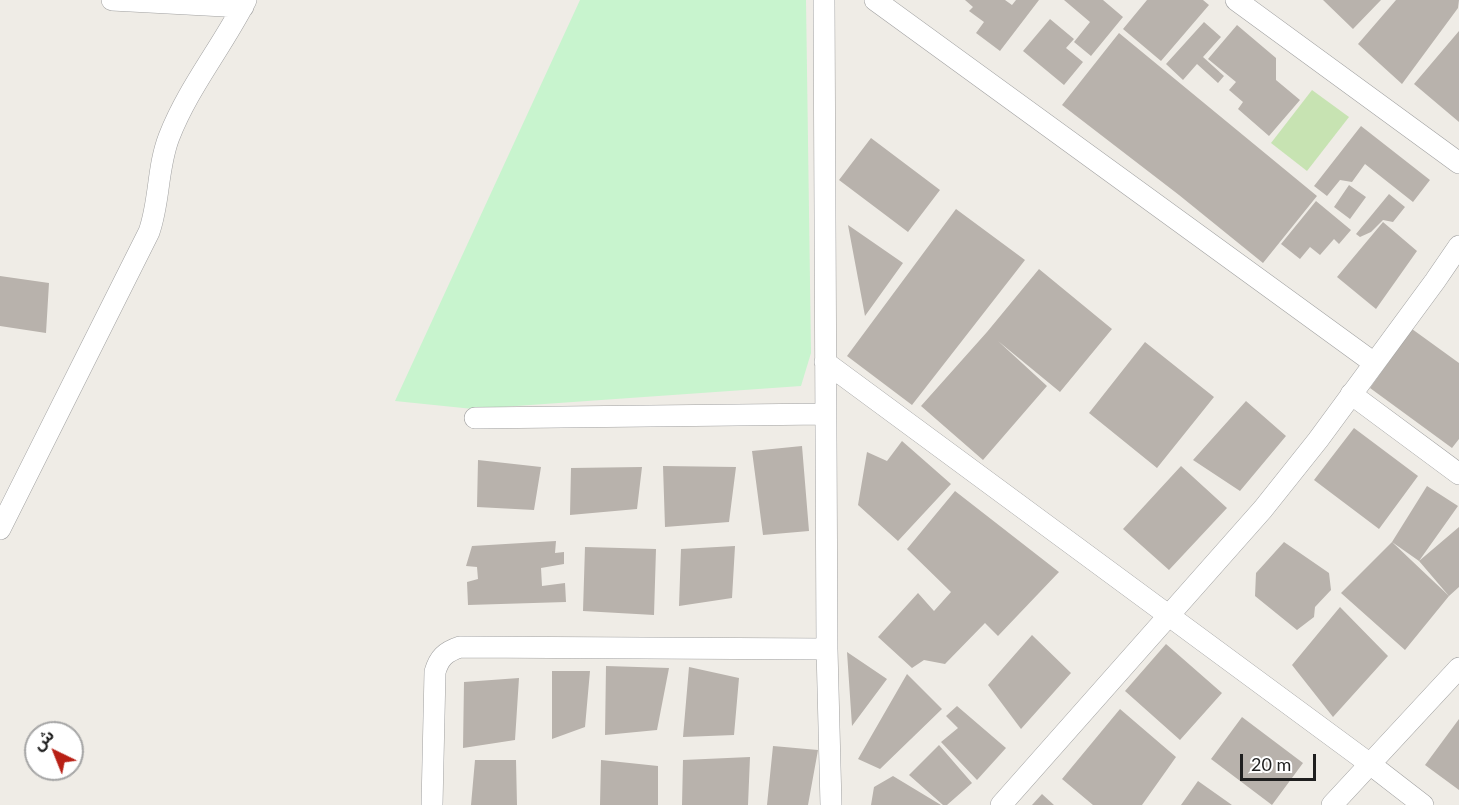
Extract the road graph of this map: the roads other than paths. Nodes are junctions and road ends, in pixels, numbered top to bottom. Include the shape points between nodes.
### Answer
1 (112, 0) edge
2 (824, 0) edge
3 (875, 0) edge
4 (1236, 0) edge
5 (244, 3) edge
6 (1459, 163) edge
7 (1459, 246) edge
8 (825, 362) junction
9 (1374, 363) junction
10 (1351, 394) junction
11 (825, 414) junction
12 (475, 418) dead end
13 (1459, 474) edge
14 (0, 529) edge
15 (1170, 616) junction
16 (827, 649) junction
17 (1459, 668) edge
18 (1370, 764) junction
19 (432, 805) edge
20 (831, 805) edge
21 (1001, 805) edge
22 (1332, 805) edge
23 (1423, 805) edge

1 - 5 street
2 - 8 street
3 - 9 street
4 - 6 street
5 - 14 street via 177,117 162,161 149,232
7 - 9 street
8 - 11 street
8 - 15 street
9 - 10 street
10 - 13 street
10 - 15 street via 1263,509
11 - 12 street
11 - 16 street
15 - 18 street
15 - 21 street
16 - 19 street via 460,647 449,651 438,661 435,672
16 - 20 street
17 - 18 street
18 - 22 street
18 - 23 street

